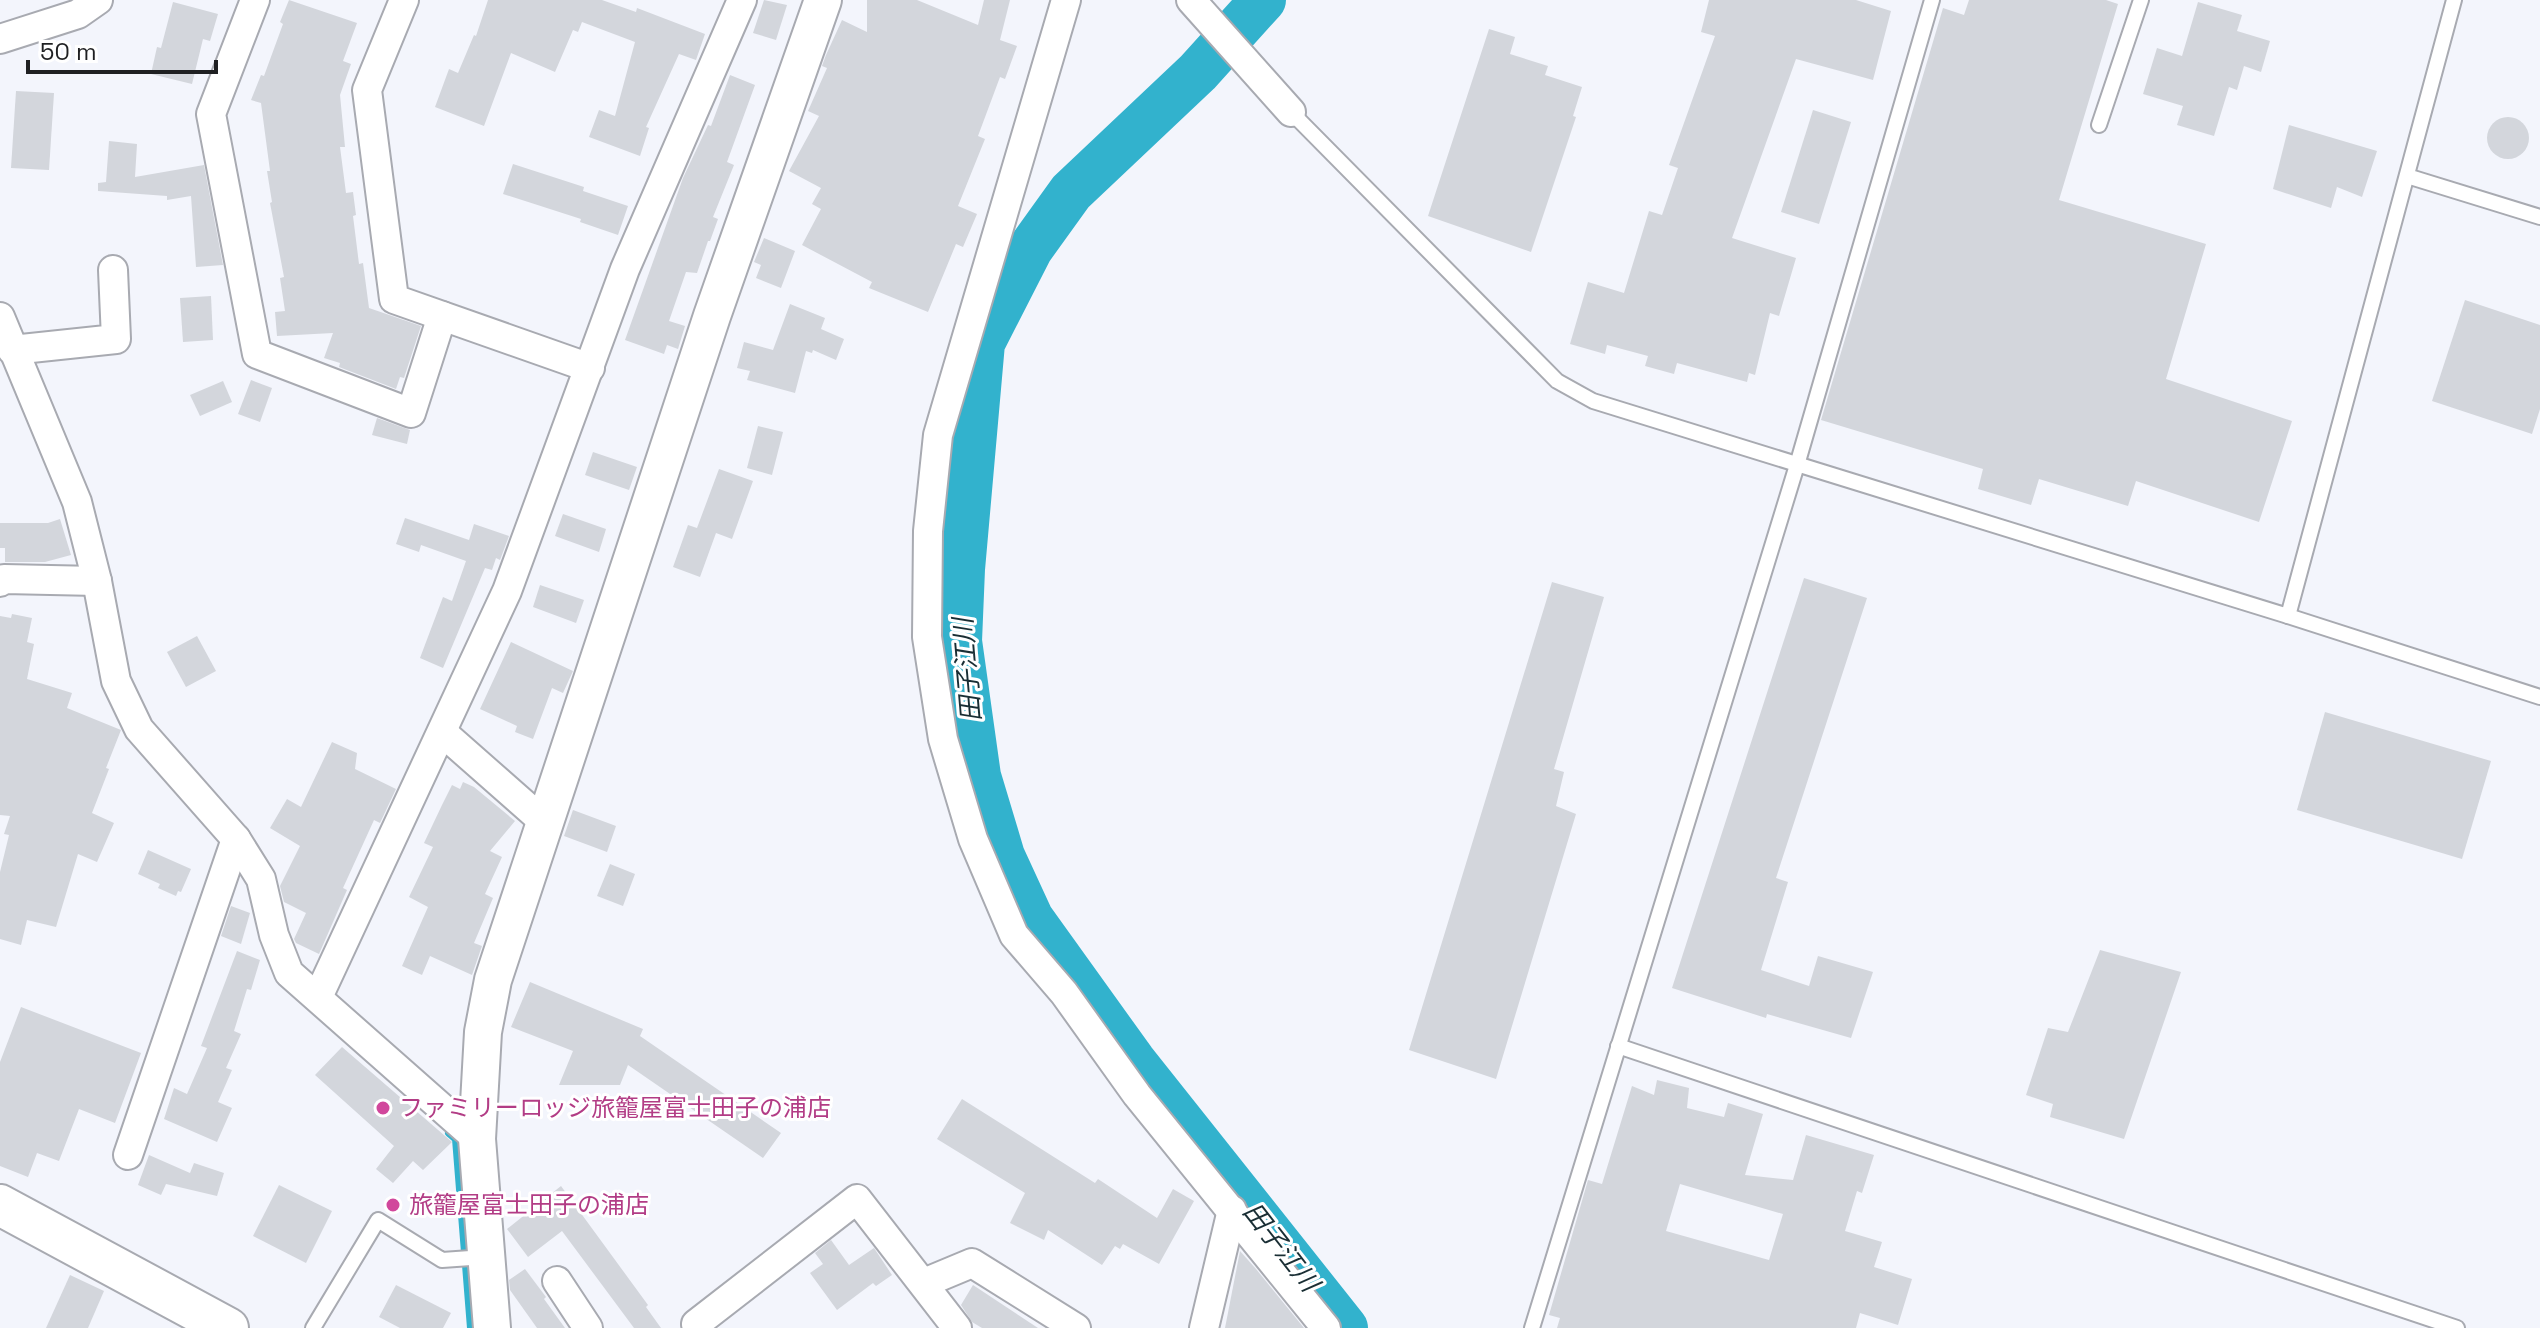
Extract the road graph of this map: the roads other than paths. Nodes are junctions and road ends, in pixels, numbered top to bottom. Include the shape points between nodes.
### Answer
1 (98, 0) edge
2 (255, 0) edge
3 (404, 0) edge
4 (742, 0) edge
5 (823, 0) edge
6 (1066, 0) edge
7 (1932, 0) edge
8 (2141, 0) edge
9 (2454, 0) edge
10 (1196, 5) edge
11 (0, 39) edge
12 (1291, 112) joint
13 (2099, 125) dead end
14 (2407, 176) junction
15 (2540, 217) edge
16 (113, 270) dead end
17 (442, 316) junction
18 (0, 317) edge
19 (12, 350) junction
20 (590, 368) junction
21 (1797, 465) junction
22 (97, 581) junction
23 (0, 582) edge
24 (2288, 616) junction
25 (2540, 697) edge
26 (442, 732) junction
27 (543, 821) junction
28 (236, 839) junction
29 (318, 997) junction
30 (1618, 1046) junction
31 (477, 1139) junction
32 (128, 1155) dead end
33 (0, 1205) edge
34 (1232, 1210) junction
35 (472, 1258) junction
36 (557, 1281) dead end
37 (924, 1283) junction
38 (228, 1328) edge
39 (313, 1328) edge
40 (492, 1328) edge
41 (588, 1328) edge
42 (699, 1328) edge
43 (957, 1328) edge
44 (1076, 1328) edge
45 (1204, 1328) edge
46 (1326, 1328) edge
47 (1532, 1328) edge
48 (2457, 1328) edge

1 - 11 street via 78,14
2 - 17 street via 211,114 257,354 411,413
3 - 17 street via 367,90 394,299
4 - 20 street via 625,269
5 - 27 street
6 - 34 street via 938,435 928,531 927,637 943,739 973,839 1014,935
7 - 21 lane
8 - 13 lane
9 - 14 lane
10 - 12 street
12 - 21 lane via 1557,381 1593,401
14 - 15 lane
14 - 24 lane
16 - 19 street via 116,339
17 - 20 street
18 - 19 street
19 - 22 street via 77,502
20 - 26 street via 507,591
21 - 24 lane
21 - 30 lane
22 - 23 street
22 - 28 street via 116,681 139,729
24 - 25 lane
26 - 27 street
26 - 29 street
27 - 31 street via 493,980 483,1032
28 - 29 street via 261,879 289,973
28 - 32 street
29 - 31 street
30 - 47 lane
30 - 48 lane
31 - 35 street
33 - 38 main road
34 - 45 street
34 - 46 street
35 - 39 lane via 442,1260 378,1220
35 - 40 street
36 - 41 street
37 - 42 street via 857,1199 696,1324
37 - 43 street
37 - 44 street via 972,1263

